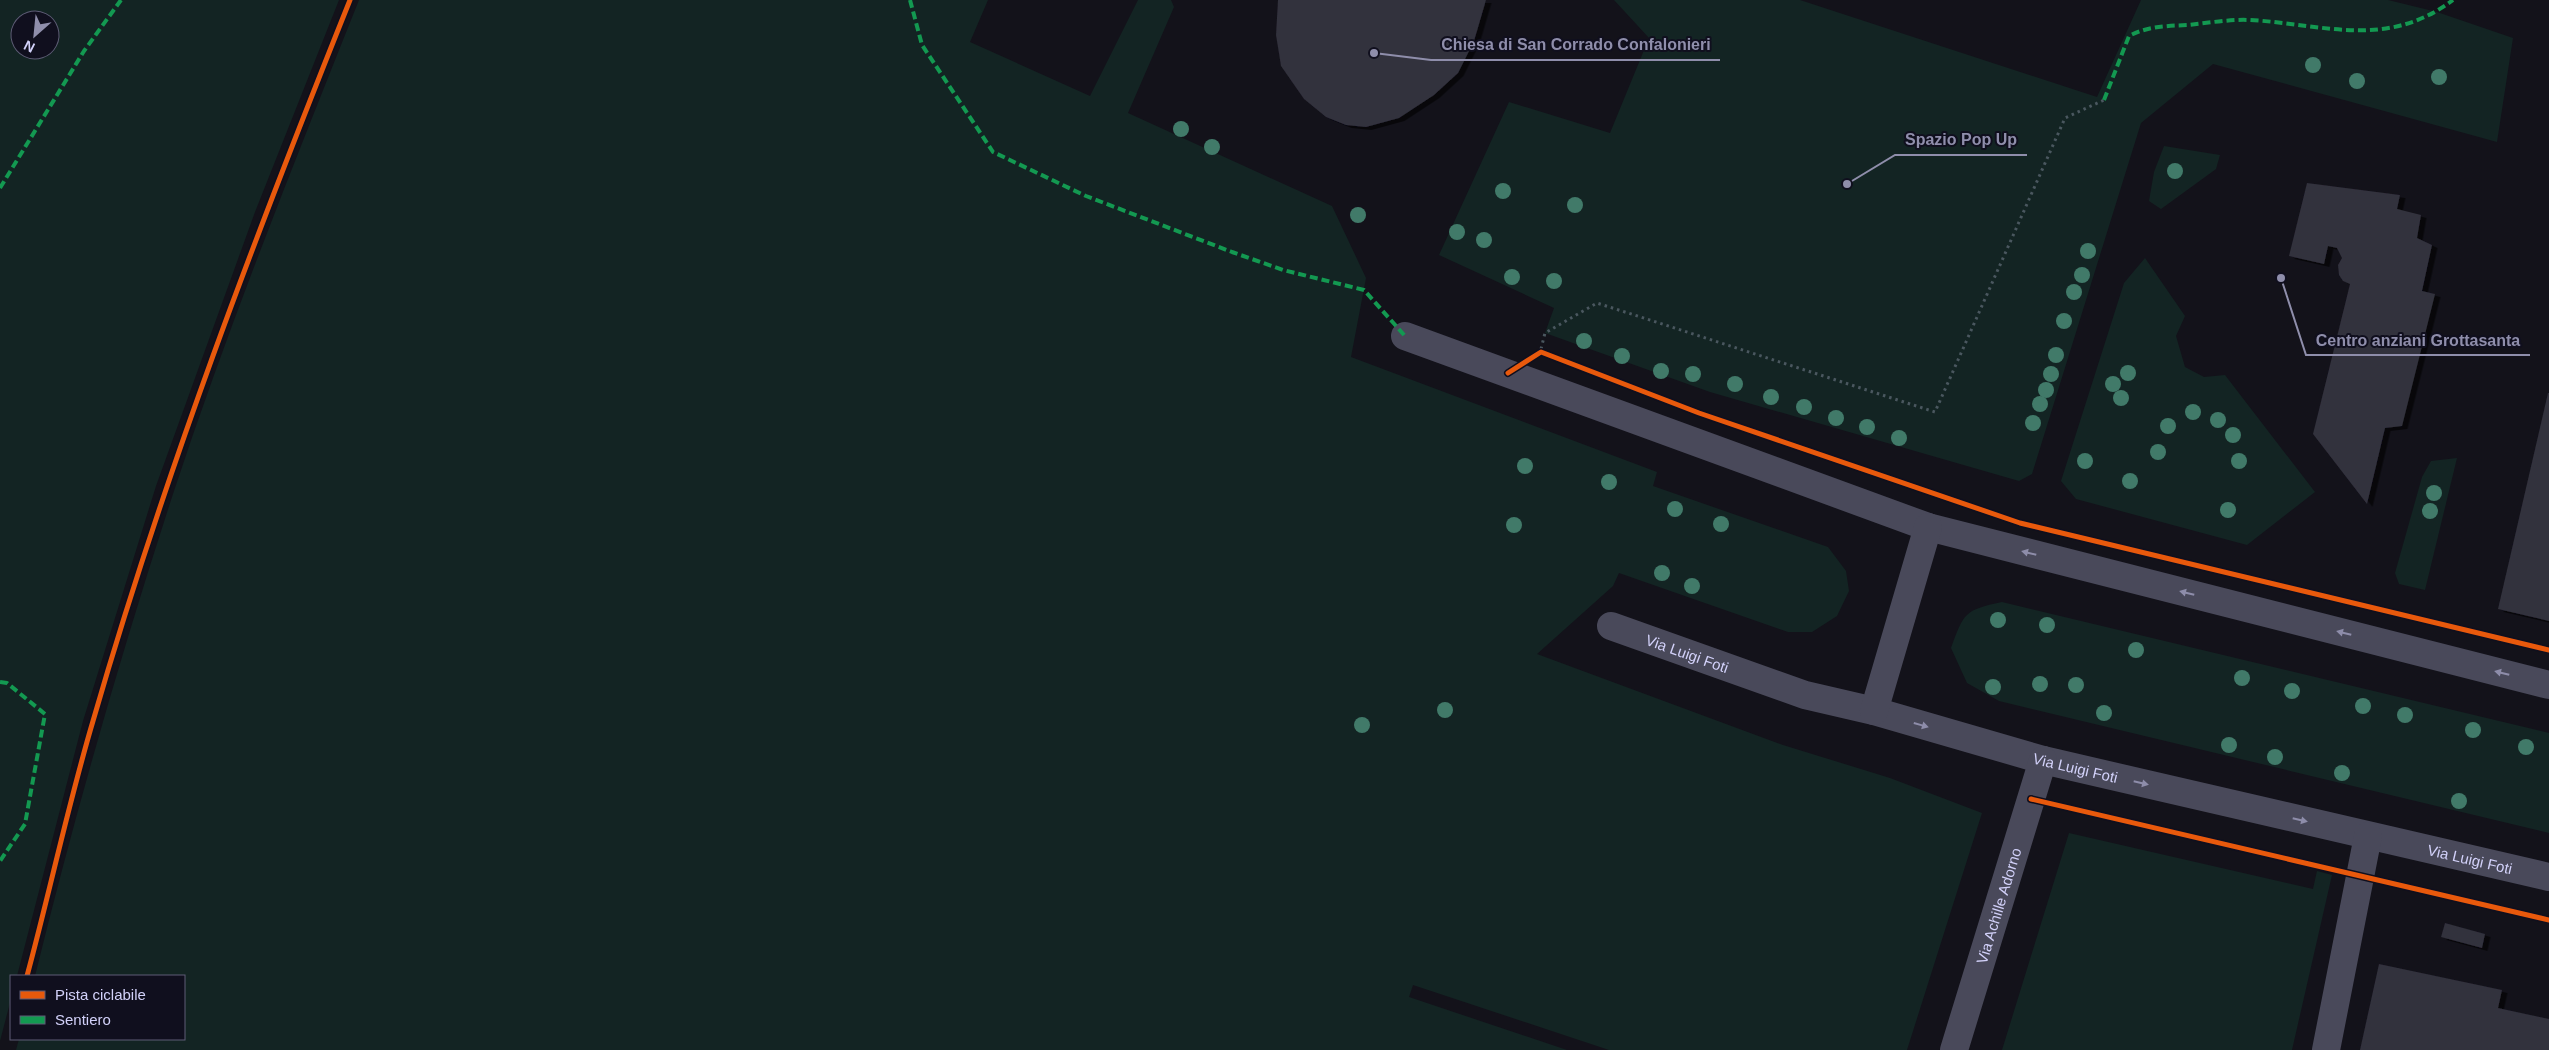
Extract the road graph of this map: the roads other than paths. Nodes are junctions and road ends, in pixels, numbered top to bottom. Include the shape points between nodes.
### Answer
1 (1405, 336) dead end
2 (1928, 527) junction
3 (1611, 626) dead end
4 (2549, 685) edge
5 (1874, 711) junction
6 (2043, 760) junction
7 (2368, 836) junction
8 (2549, 877) edge
9 (1954, 1050) edge
10 (2326, 1050) edge

1 - 2 street
4 -> 2 street
2 - 5 street
3 - 5 street, Via Luigi Foti via 1806,696
5 -> 6 street, Via Luigi Foti
6 -> 7 street, Via Luigi Foti
6 - 9 street, Via Achille Adorno
7 - 8 street, Via Luigi Foti
7 - 10 street

